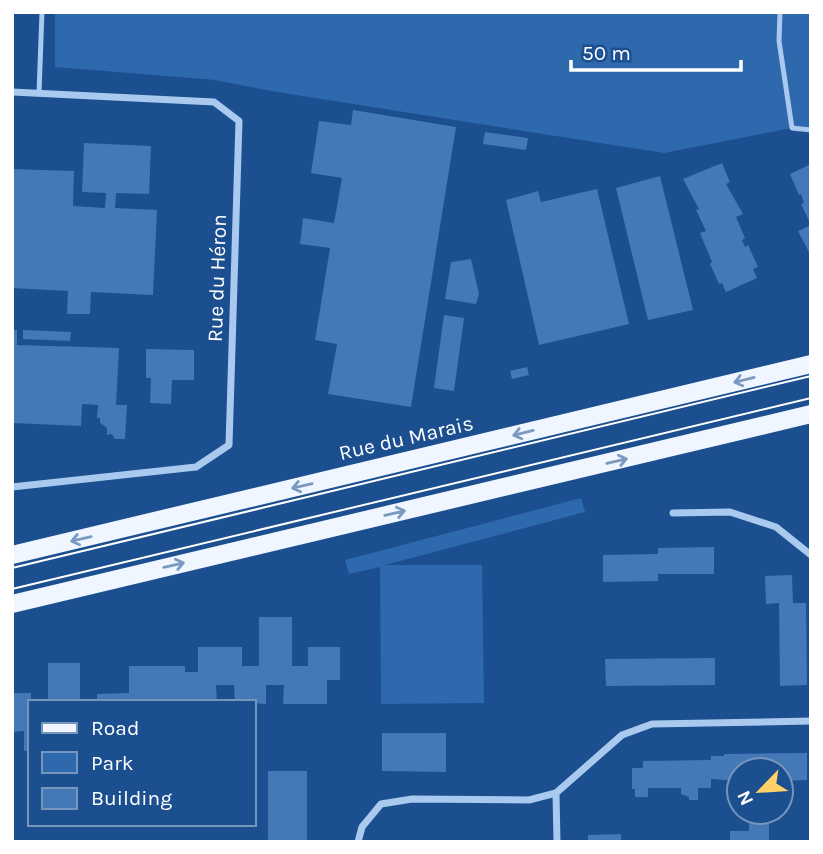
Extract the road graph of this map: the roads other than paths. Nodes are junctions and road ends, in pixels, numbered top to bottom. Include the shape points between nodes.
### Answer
1 (42, 12) edge
2 (780, 12) edge
3 (12, 92) edge
4 (39, 93) junction
5 (811, 130) edge
6 (811, 364) edge
7 (811, 414) edge
8 (12, 488) edge
9 (673, 513) dead end
10 (12, 555) edge
11 (811, 555) edge
12 (12, 604) edge
13 (811, 721) edge
14 (556, 793) junction
15 (358, 842) edge
16 (557, 842) edge

1 - 4 lane
2 - 5 lane via 779,41 792,128
3 - 4 street, Rue du Héron
4 - 8 street, Rue du Héron via 214,102 239,121 229,445 196,467
6 -> 10 main road, Rue du Marais
12 -> 7 main road
9 - 11 street via 730,512 776,527
13 - 14 street via 652,724 622,735
14 - 15 street via 529,800 381,804 362,827
14 - 16 street

